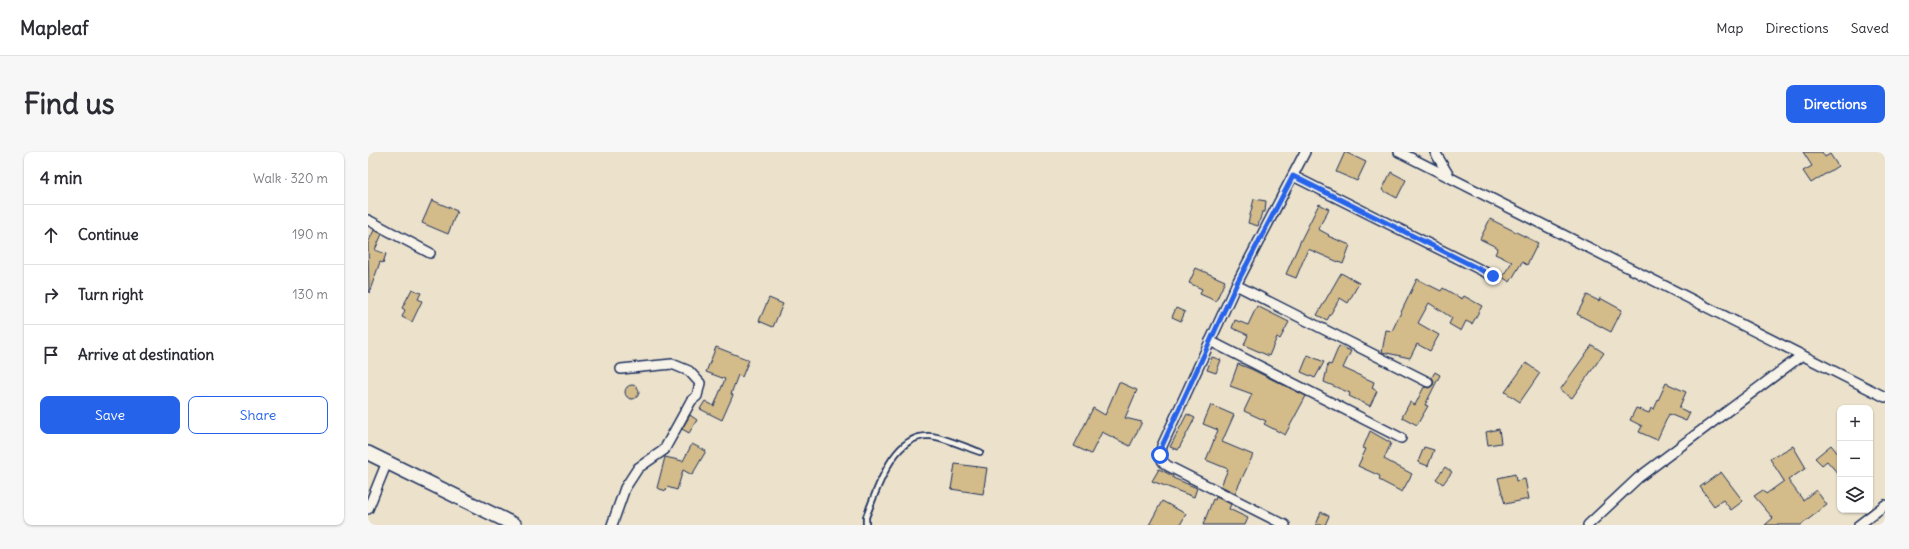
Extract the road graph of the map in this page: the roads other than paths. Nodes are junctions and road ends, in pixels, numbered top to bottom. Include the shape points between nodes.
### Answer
1 (1305, 152) edge
2 (1400, 152) edge
3 (1435, 152) edge
4 (1293, 176) junction
5 (1449, 176) junction
6 (368, 220) edge
7 (430, 253) dead end
8 (1493, 276) dead end
9 (1236, 285) junction
10 (1210, 341) junction
11 (1801, 356) junction
12 (621, 368) dead end
13 (1428, 382) dead end
14 (1885, 397) edge
15 (1401, 438) dead end
16 (980, 452) dead end
17 (368, 453) edge
18 (387, 462) junction
19 (1885, 505) edge
20 (368, 509) edge
21 (515, 525) edge
22 (612, 525) edge
23 (866, 525) edge
24 (1285, 525) edge
25 (1588, 525) edge
26 (1859, 525) edge

1 - 4 street
2 - 5 street
3 - 5 street
4 - 8 street
4 - 9 street
5 - 11 street
6 - 7 street
9 - 10 street
9 - 13 street
10 - 15 street
10 - 24 street via 1160,455 1163,462
11 - 14 street
11 - 25 street via 1638,478
12 - 22 street via 672,364 689,371 700,383 697,396 664,450 638,468 625,488
16 - 23 lane via 930,436 907,441 889,462 866,517
17 - 18 street
18 - 20 street
18 - 21 street
19 - 26 street

